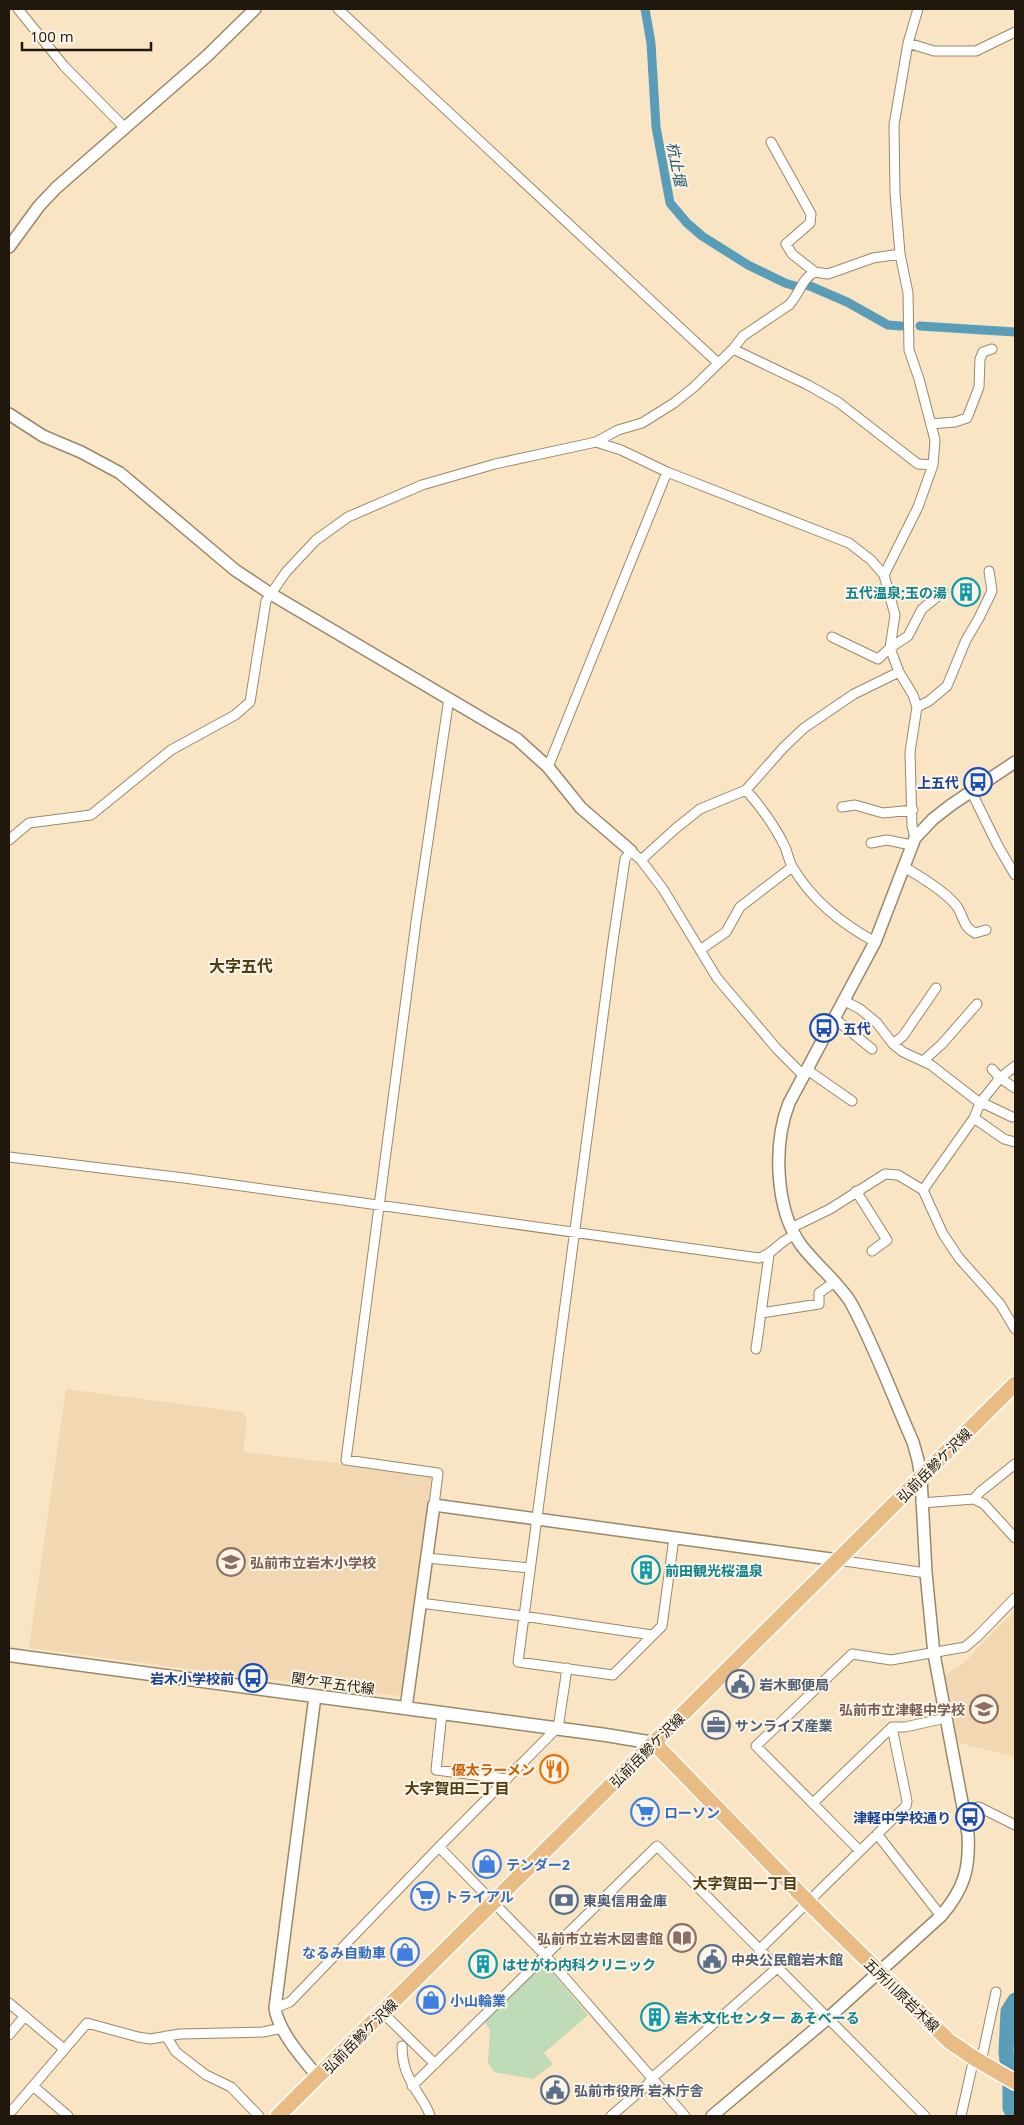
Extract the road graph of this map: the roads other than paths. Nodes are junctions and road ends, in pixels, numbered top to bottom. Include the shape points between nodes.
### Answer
1 (18, 9) edge
2 (255, 9) edge
3 (338, 9) edge
4 (918, 9) edge
5 (1015, 32) edge
6 (908, 43) junction
7 (125, 128) junction
8 (771, 142) dead end
9 (9, 247) edge
10 (900, 254) junction
11 (815, 272) junction
12 (992, 349) dead end
13 (732, 350) junction
14 (718, 363) junction
15 (9, 414) edge
16 (932, 424) junction
17 (596, 442) junction
18 (933, 465) junction
19 (667, 472) junction
20 (989, 571) dead end
21 (884, 575) junction
22 (943, 592) dead end
23 (271, 594) junction
24 (832, 637) dead end
25 (890, 648) junction
26 (899, 672) junction
27 (449, 698) junction
28 (916, 707) junction
29 (1015, 762) edge
30 (548, 767) junction
31 (746, 790) junction
32 (971, 791) junction
33 (842, 807) dead end
34 (913, 810) junction
35 (9, 840) edge
36 (913, 841) junction
37 (871, 843) dead end
38 (631, 851) junction
39 (641, 860) junction
40 (792, 867) junction
41 (904, 867) junction
42 (1015, 875) edge
43 (986, 930) dead end
44 (875, 942) junction
45 (700, 950) junction
46 (936, 988) dead end
47 (843, 1000) junction
48 (977, 1004) dead end
49 (834, 1018) junction
50 (893, 1044) junction
51 (872, 1049) dead end
52 (923, 1061) junction
53 (1015, 1066) edge
54 (992, 1069) dead end
55 (805, 1072) junction
56 (1000, 1078) junction
57 (1015, 1088) edge
58 (852, 1102) dead end
59 (980, 1103) junction
60 (1012, 1117) dead end
61 (974, 1118) junction
62 (1015, 1142) edge
63 (9, 1157) edge
64 (923, 1190) junction
65 (856, 1191) junction
66 (380, 1206) junction
67 (794, 1231) junction
68 (575, 1232) junction
69 (872, 1251) dead end
70 (769, 1255) junction
71 (833, 1283) junction
72 (761, 1313) junction
73 (1015, 1330) edge
74 (756, 1349) dead end
75 (1015, 1384) edge
76 (1015, 1464) edge
77 (921, 1478) junction
78 (974, 1499) junction
79 (921, 1503) junction
80 (434, 1505) junction
81 (537, 1518) junction
82 (674, 1538) junction
83 (1015, 1538) edge
84 (426, 1558) junction
85 (838, 1560) junction
86 (530, 1568) junction
87 (926, 1573) junction
88 (1015, 1598) edge
89 (420, 1603) junction
90 (524, 1616) junction
91 (652, 1635) junction
92 (934, 1654) junction
93 (9, 1655) edge
94 (567, 1668) junction
95 (315, 1696) junction
96 (406, 1708) junction
97 (442, 1713) junction
98 (946, 1718) junction
99 (892, 1727) junction
100 (557, 1728) junction
101 (654, 1743) junction
102 (507, 1779) junction
103 (813, 1803) junction
104 (964, 1810) junction
105 (1015, 1825) edge
106 (877, 1834) junction
107 (439, 1847) junction
108 (860, 1851) junction
109 (494, 1902) junction
110 (808, 1902) junction
111 (941, 1916) junction
112 (759, 1950) junction
113 (546, 1955) junction
114 (778, 1968) junction
115 (879, 1973) junction
116 (996, 1992) dead end
117 (9, 2003) edge
118 (275, 2008) junction
119 (383, 2013) junction
120 (25, 2016) junction
121 (827, 2019) junction
122 (282, 2028) junction
123 (9, 2035) edge
124 (166, 2036) junction
125 (402, 2046) dead end
126 (64, 2049) junction
127 (982, 2062) junction
128 (435, 2064) junction
129 (318, 2077) junction
130 (652, 2078) junction
131 (1015, 2082) edge
132 (33, 2086) junction
133 (412, 2086) junction
134 (9, 2114) edge
135 (68, 2116) edge
136 (258, 2116) edge
137 (278, 2116) edge
138 (430, 2116) edge
139 (611, 2116) edge
140 (685, 2116) edge
141 (712, 2116) edge
142 (925, 2116) edge
143 (961, 2116) edge

1 - 7 street via 64,66
2 - 7 street
3 - 14 street
4 - 6 street
5 - 6 street via 976,50 934,50
6 - 10 street via 894,125
7 - 9 street via 56,188
8 - 11 street via 811,214 810,223 786,244 792,254
10 - 11 street via 873,258 828,274
10 - 16 street via 908,293 909,350
11 - 13 street via 809,275 794,300 743,336
12 - 16 street via 983,352 980,359 979,387 968,418
13 - 14 street
13 - 18 street via 838,402 918,464
14 - 17 street via 674,403 642,423 618,430
15 - 23 street via 43,436 120,473 235,570
16 - 18 street via 935,440
17 - 19 street
17 - 23 street via 495,464 422,485 348,517 316,540 286,572
18 - 21 street via 918,507
19 - 21 street via 849,543
19 - 30 street
20 - 28 street via 992,591 966,640 947,686
21 - 25 street via 894,615
22 - 25 street via 922,609 908,636
23 - 27 street
23 - 35 street via 266,601 250,702 235,715 171,750 91,816 29,823
24 - 25 street via 878,659
25 - 26 street
26 - 28 street via 913,695
26 - 31 street via 854,694 804,728
27 - 30 street via 517,739
27 - 66 street via 416,922
28 - 34 street via 910,752
29 - 32 street
30 - 38 street via 580,808
31 - 39 street via 700,809
31 - 40 street via 762,808 785,847
32 - 36 street via 933,819
32 - 42 street
33 - 34 street via 855,805 884,813
34 - 36 street
36 - 37 street
36 - 41 street
38 - 39 street
38 - 68 street via 625,859
39 - 45 street
40 - 44 street via 812,895 836,917
40 - 45 street via 740,907 726,932
41 - 43 street via 921,876 957,907 970,930 975,933
41 - 44 street
44 - 47 street
45 - 55 street via 717,978 777,1049
46 - 50 street via 903,1036
47 - 49 street
47 - 50 street via 877,1023
48 - 52 street
49 - 51 street
49 - 55 street
50 - 52 street
52 - 59 street
53 - 56 street
54 - 56 street
55 - 58 street
55 - 67 street via 784,1117 778,1159
56 - 57 street
56 - 59 street
59 - 60 street
59 - 61 street
61 - 62 street via 1004,1139
61 - 64 street
63 - 66 street
64 - 65 street via 898,1175 885,1174
64 - 73 street via 943,1234 959,1258 1000,1304
65 - 67 street
65 - 69 street via 887,1240
66 - 68 street
66 - 80 street via 346,1460 438,1473
67 - 70 street
67 - 71 street
68 - 70 street via 759,1258
68 - 81 street
70 - 72 street
71 - 72 street via 819,1293 819,1304
71 - 77 street via 850,1302 877,1359 912,1442
72 - 74 street
75 - 77 main road, 弘前岳鰺ケ沢線
76 - 78 street
77 - 79 street
77 - 85 main road, 弘前岳鰺ケ沢線
78 - 79 street
78 - 83 street via 984,1504
79 - 87 street
80 - 81 street
80 - 84 street
81 - 82 street
81 - 86 street
82 - 85 street
82 - 91 street via 662,1626
84 - 86 street
84 - 89 street
85 - 87 street
85 - 101 main road, 弘前岳鰺ケ沢線
86 - 90 street
87 - 92 street
88 - 92 street via 965,1647
89 - 90 street
89 - 96 street
90 - 91 street
90 - 94 street via 518,1662
91 - 94 street via 613,1675
92 - 98 street
92 - 103 street via 891,1660 852,1654 756,1746
93 - 95 main road, 関ケ平五代線
94 - 100 street
95 - 96 main road, 関ケ平五代線
95 - 118 street
96 - 97 main road, 関ケ平五代線
97 - 100 main road, 関ケ平五代線
97 - 102 street via 436,1770
98 - 99 street
98 - 104 street
99 - 103 street
99 - 106 street via 907,1801 906,1806
100 - 101 main road, 関ケ平五代線
100 - 102 street
101 - 109 main road, 弘前岳鰺ケ沢線
101 - 110 main road, 五所川原岩木線
102 - 107 street
103 - 108 street
104 - 105 street via 979,1808
104 - 111 street via 969,1850 967,1869 953,1902
106 - 108 street
106 - 111 street
107 - 109 street
107 - 118 street via 290,2002
108 - 110 street
109 - 113 street
109 - 119 main road, 弘前岳鰺ケ沢線
110 - 112 street
110 - 115 main road, 五所川原岩木線
111 - 115 street
112 - 113 street via 657,1846
112 - 114 street
113 - 128 street
113 - 130 street
114 - 121 street
114 - 130 street
115 - 121 street
115 - 127 main road, 五所川原岩木線 via 949,2041
116 - 127 street
117 - 120 street
118 - 122 street via 276,2020
119 - 128 street
119 - 129 main road, 弘前岳鰺ケ沢線
120 - 123 street
120 - 126 street
121 - 141 street
121 - 142 street
122 - 124 street via 263,2032
122 - 129 street
124 - 126 street via 150,2039 86,2023
124 - 136 street via 181,2056 206,2075 231,2087
125 - 133 street via 403,2066
126 - 132 street
127 - 131 main road, 五所川原岩木線
127 - 143 street
128 - 133 street
129 - 137 main road, 弘前岳鰺ケ沢線
130 - 139 street
130 - 140 street
132 - 134 street
132 - 135 street
133 - 138 street

